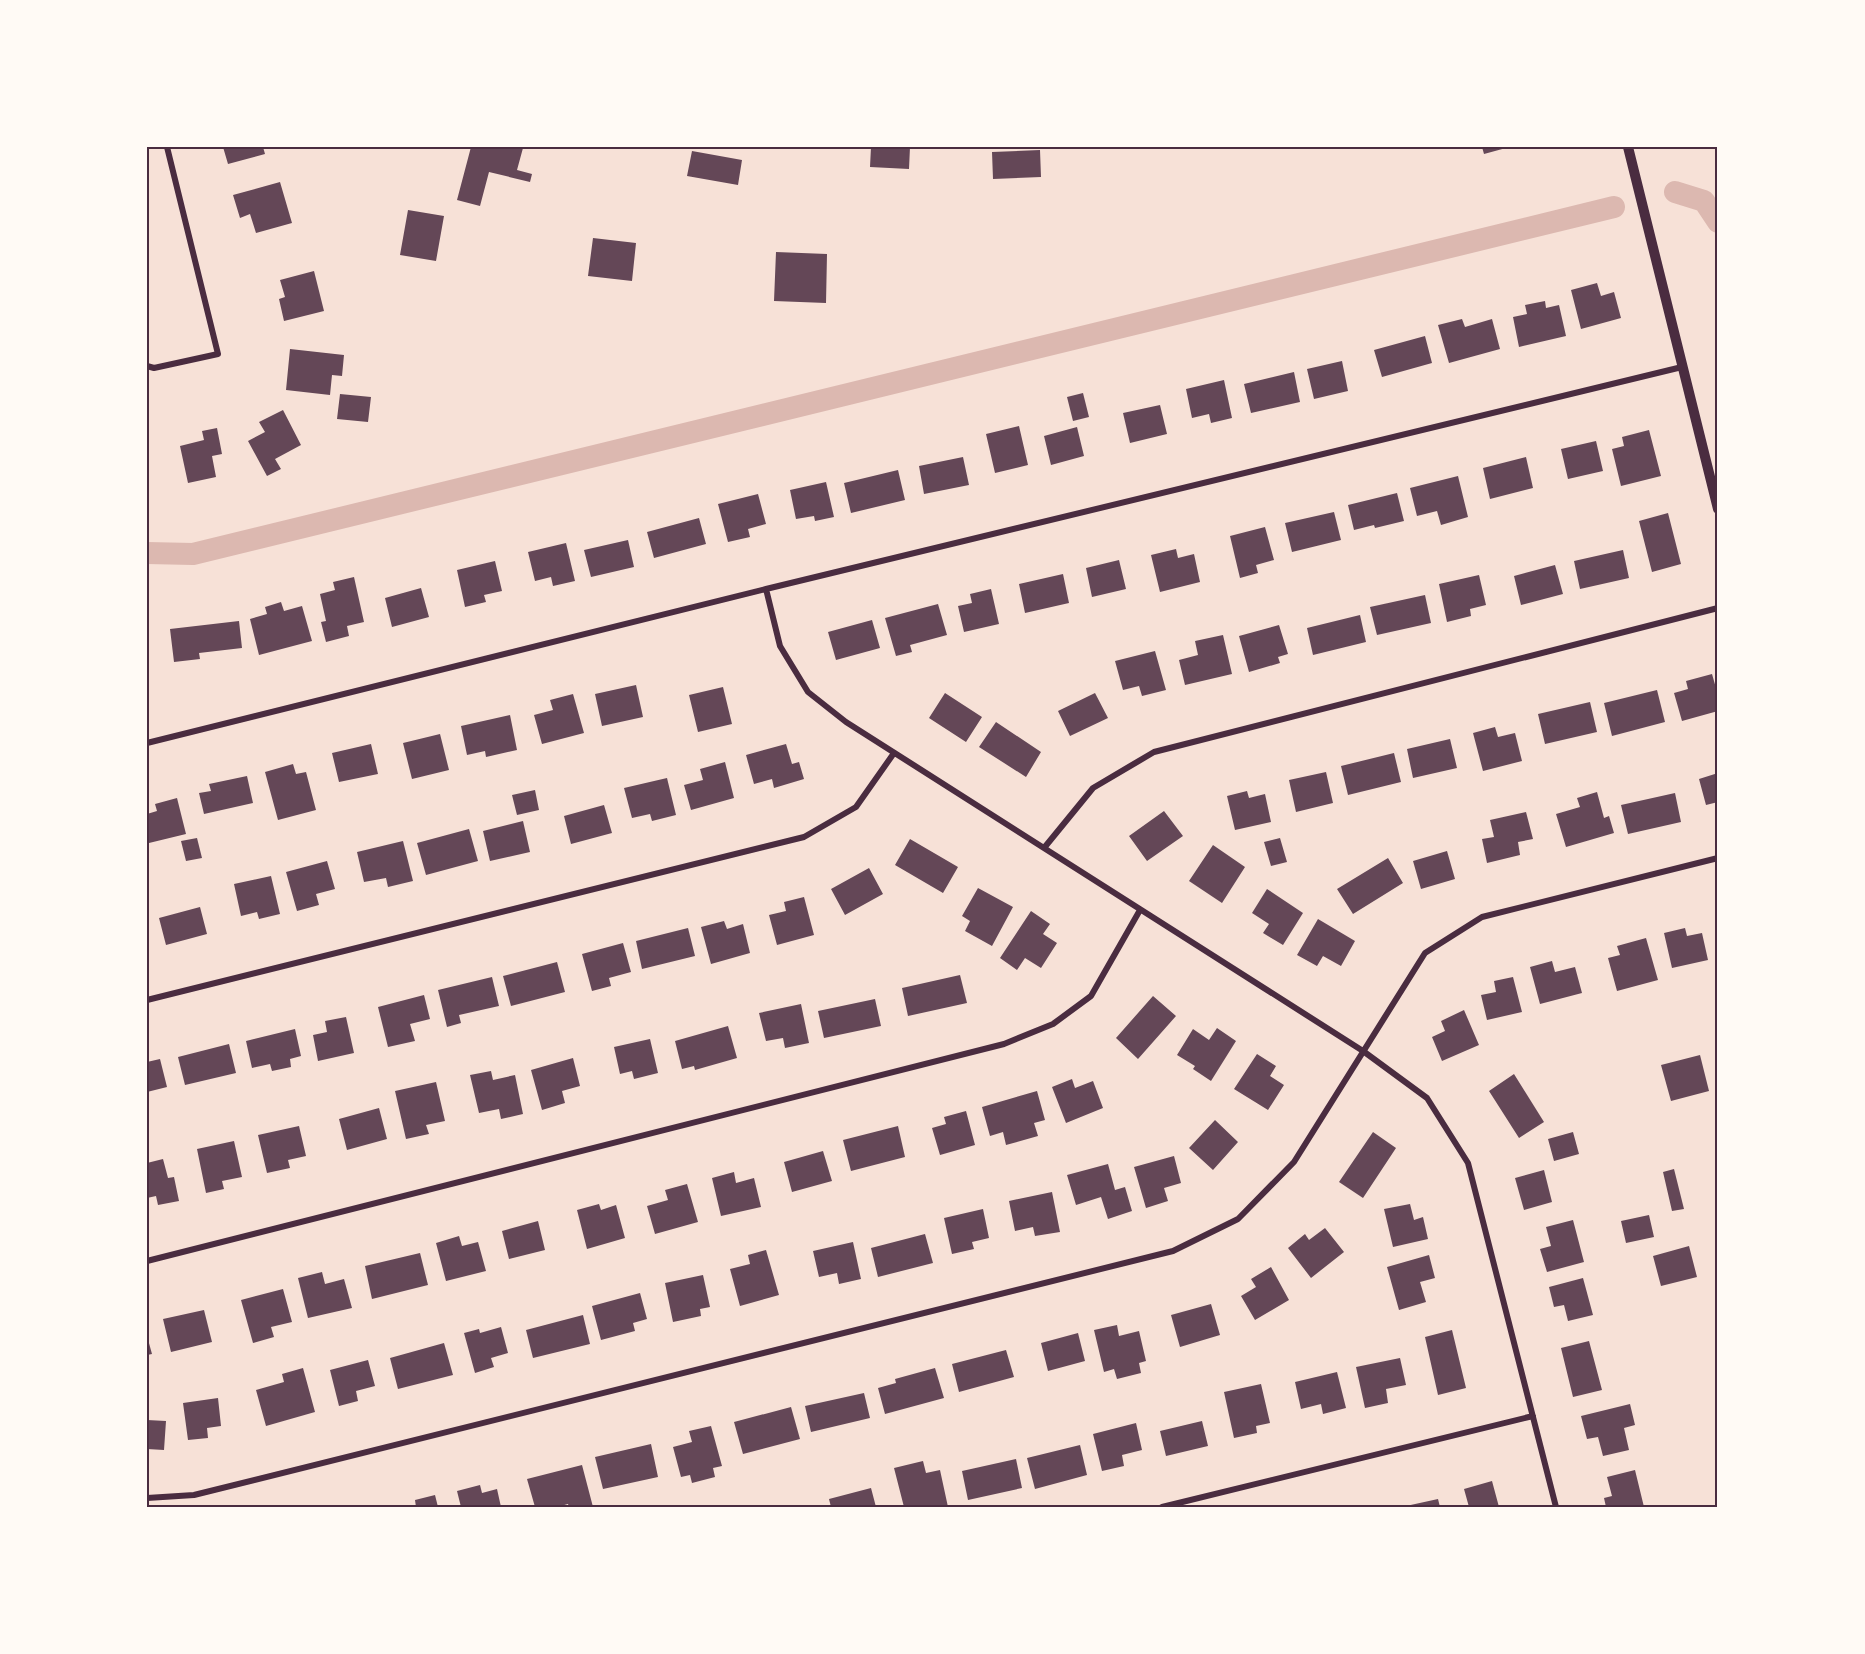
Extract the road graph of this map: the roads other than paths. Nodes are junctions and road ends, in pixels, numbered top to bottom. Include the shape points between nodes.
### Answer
1 (167, 147) edge
2 (1628, 147) edge
3 (147, 366) edge
4 (1682, 367) junction
5 (1718, 509) edge
6 (766, 589) junction
7 (1718, 608) edge
8 (147, 742) edge
9 (894, 753) junction
10 (1044, 848) junction
11 (1718, 858) edge
12 (1140, 910) junction
13 (147, 1000) edge
14 (1363, 1051) junction
15 (147, 1261) edge
16 (1533, 1416) junction
17 (147, 1498) edge
18 (1162, 1507) edge
19 (1556, 1507) edge

1 - 3 street via 218,354 154,368
2 - 4 street
4 - 5 street
4 - 6 street
6 - 8 street
6 - 9 street via 780,646 808,692
7 - 10 street via 1154,752 1093,788
9 - 10 street
9 - 13 street via 856,807 804,837
10 - 12 street
11 - 14 street via 1482,917 1425,953
12 - 14 street
12 - 15 street via 1091,996 1053,1024 1004,1044
14 - 16 street via 1427,1098 1468,1163
14 - 17 street via 1294,1162 1238,1219 1173,1251 194,1496
16 - 18 street
16 - 19 street

